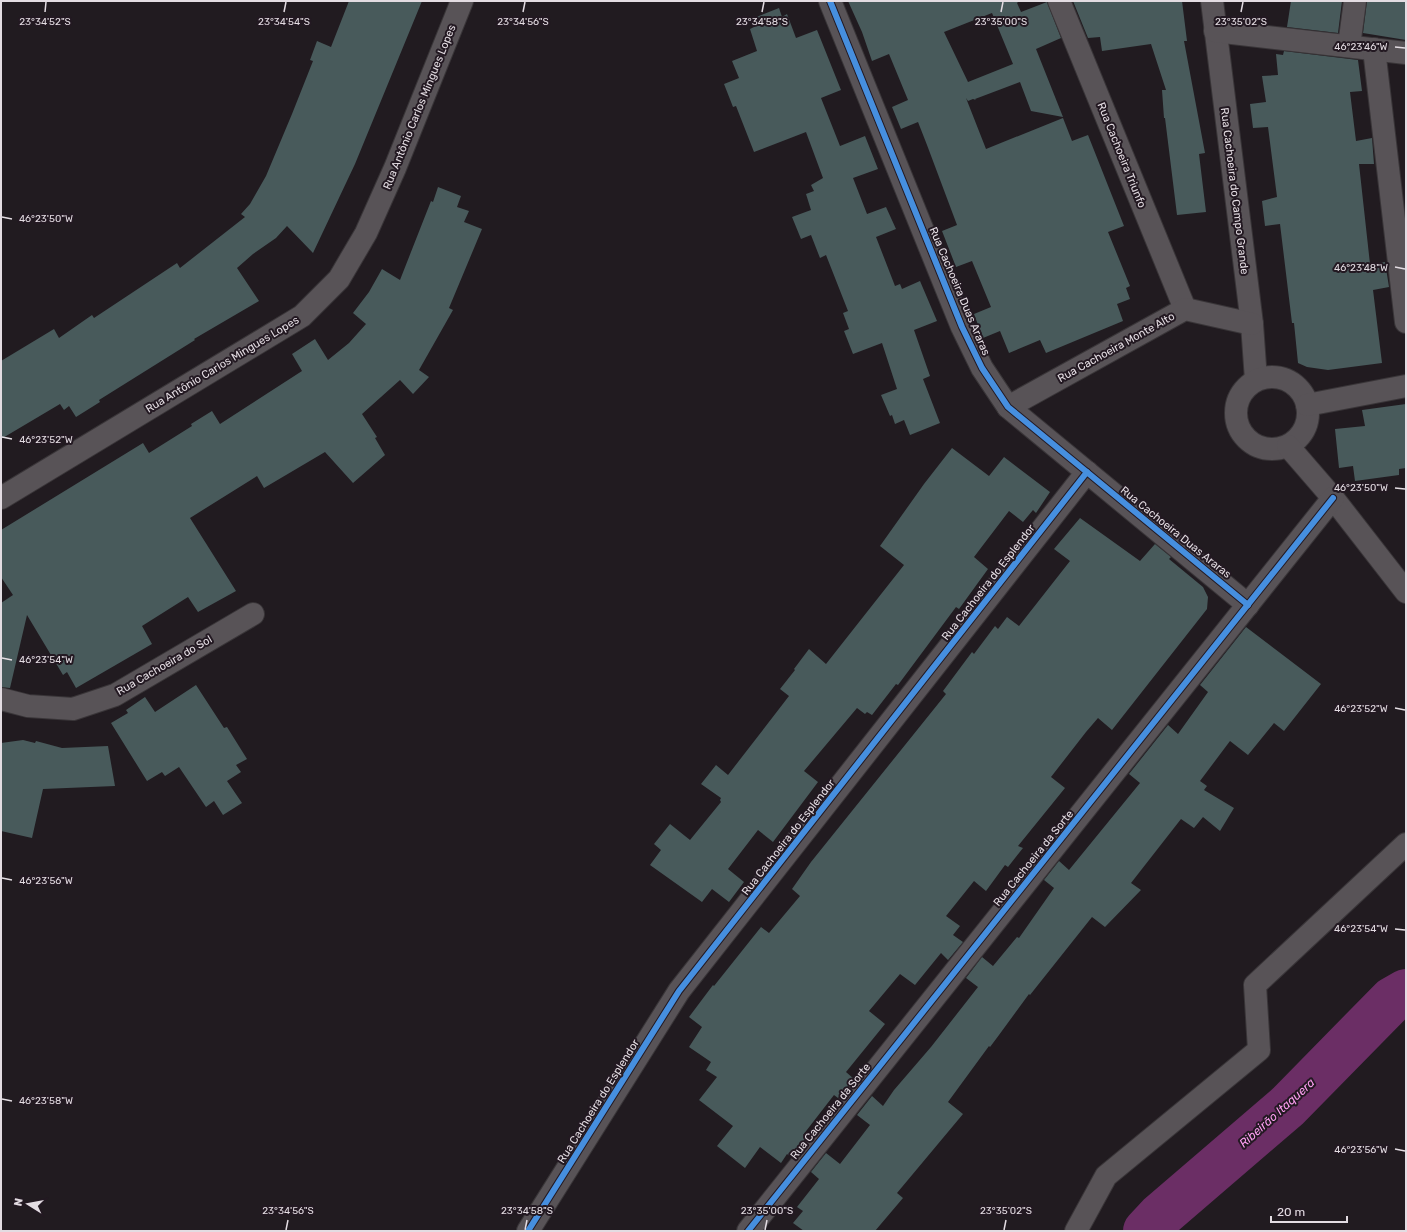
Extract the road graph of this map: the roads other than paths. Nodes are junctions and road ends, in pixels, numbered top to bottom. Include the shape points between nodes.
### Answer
1 (462, 1) edge
2 (830, 1) edge
3 (1059, 1) edge
4 (1212, 1) edge
5 (1355, 1) edge
6 (1215, 31) junction
7 (1349, 46) junction
8 (1374, 49) junction
9 (1406, 53) edge
10 (1185, 309) junction
11 (1406, 322) edge
12 (1252, 324) junction
13 (1256, 380) junction
14 (1406, 386) edge
15 (1307, 404) junction
16 (1008, 407) junction
17 (1288, 446) junction
18 (1087, 472) junction
19 (1, 498) edge
20 (1333, 498) junction
21 (1406, 592) edge
22 (1248, 605) junction
23 (253, 614) dead end
24 (1, 699) edge
25 (1406, 844) edge
26 (528, 1231) edge
27 (748, 1231) edge
28 (1076, 1231) edge

1 - 19 street, Rua Antônio Carlos Mingues Lopes via 395,168 366,233 339,279 302,316
2 - 16 street, Rua Cachoeira Duas Araras via 962,327 982,368
3 - 10 street, Rua Cachoeira Triunfo
4 - 6 street, Rua Cachoeira do Campo Grande
5 - 7 street
6 - 7 street
6 - 12 street, Rua Cachoeira do Campo Grande
7 - 8 street
8 - 9 street
8 - 11 street
10 - 12 street, Rua Cachoeira Monte Alto
10 - 16 street, Rua Cachoeira Monte Alto
12 - 13 street, Rua Cachoeira do Campo Grande
13 - 15 street via 1272,377 1288,380 1300,390
13 - 17 street via 1244,391 1237,405 1237,421 1244,436 1257,446 1272,449
14 - 15 street
15 - 17 street via 1308,421 1300,435
16 - 18 street, Rua Cachoeira Duas Araras
17 - 20 street
18 - 22 street, Rua Cachoeira Duas Araras
18 - 26 street, Rua Cachoeira do Esplendor via 679,991
20 - 21 street
20 - 22 street, Rua Cachoeira da Sorte
22 - 27 street, Rua Cachoeira da Sorte
23 - 24 street, Rua Cachoeira do Sol via 115,695 73,709 28,706
25 - 28 street via 1255,985 1260,1050 1106,1176

